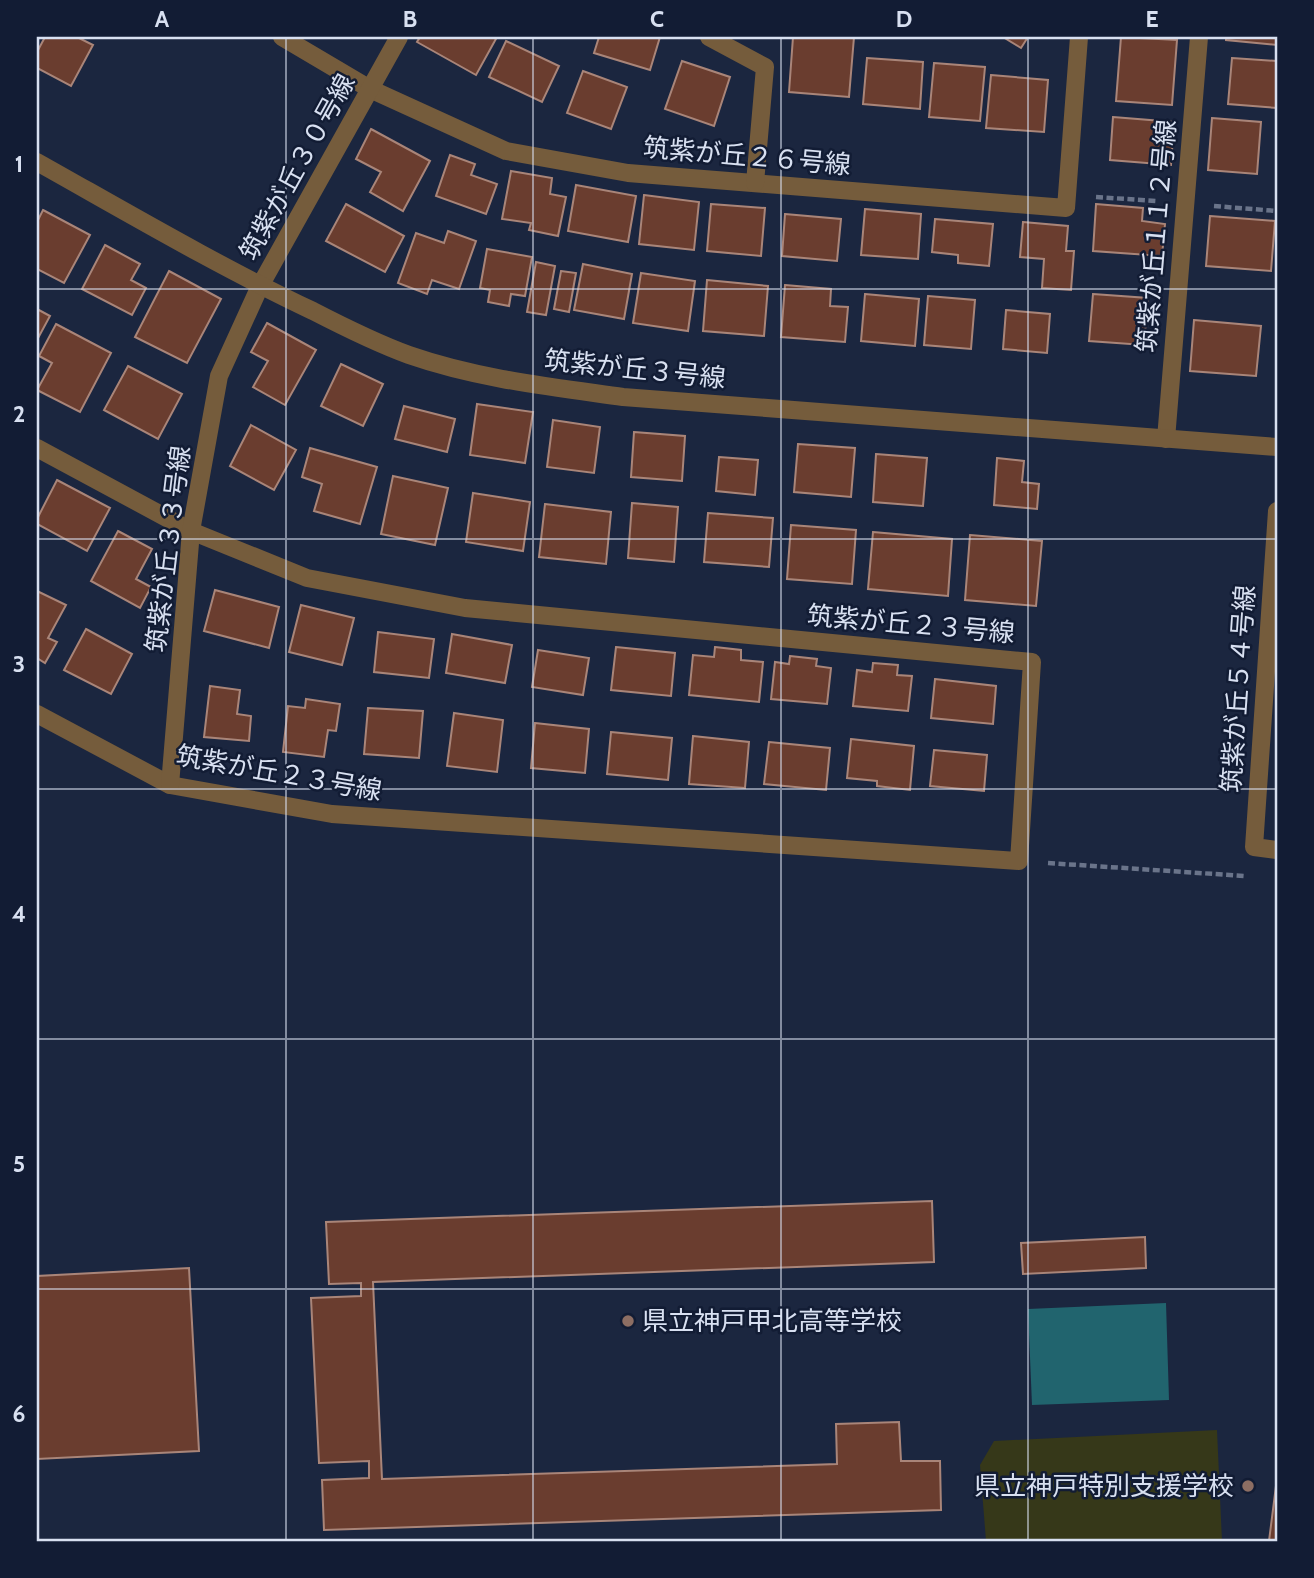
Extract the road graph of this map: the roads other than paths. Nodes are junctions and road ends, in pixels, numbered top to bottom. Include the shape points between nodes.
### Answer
1 (282, 37) edge
2 (399, 37) edge
3 (709, 37) edge
4 (1079, 37) edge
5 (1199, 37) edge
6 (370, 89) junction
7 (37, 162) edge
8 (755, 183) junction
9 (260, 286) junction
10 (1166, 439) junction
11 (1277, 447) edge
12 (37, 448) edge
13 (1277, 511) edge
14 (191, 531) junction
15 (1272, 656) edge
16 (37, 714) edge
17 (170, 785) junction
18 (1277, 850) edge

1 - 6 street, 筑紫が丘２６号線
2 - 6 street, 筑紫が丘３０号線
3 - 8 street via 765,67
4 - 8 street, 筑紫が丘２６号線 via 1066,208
5 - 10 street, 筑紫が丘１１２号線
6 - 8 street, 筑紫が丘２６号線 via 506,151 628,173
6 - 9 street, 筑紫が丘３０号線
7 - 9 street, 筑紫が丘３号線
9 - 10 street, 筑紫が丘３号線 via 410,355 527,384 623,397
9 - 14 street, 筑紫が丘３３号線 via 219,376
10 - 11 street, 筑紫が丘３号線
12 - 14 street, 筑紫が丘２３号線
13 - 15 street, 筑紫が丘５４号線
14 - 17 street, 筑紫が丘３３号線
14 - 17 street, 筑紫が丘２３号線 via 307,578 465,608 1032,662 1019,861 332,814
15 - 18 street, 筑紫が丘５４号線 via 1254,847
16 - 17 street, 筑紫が丘２３号線

